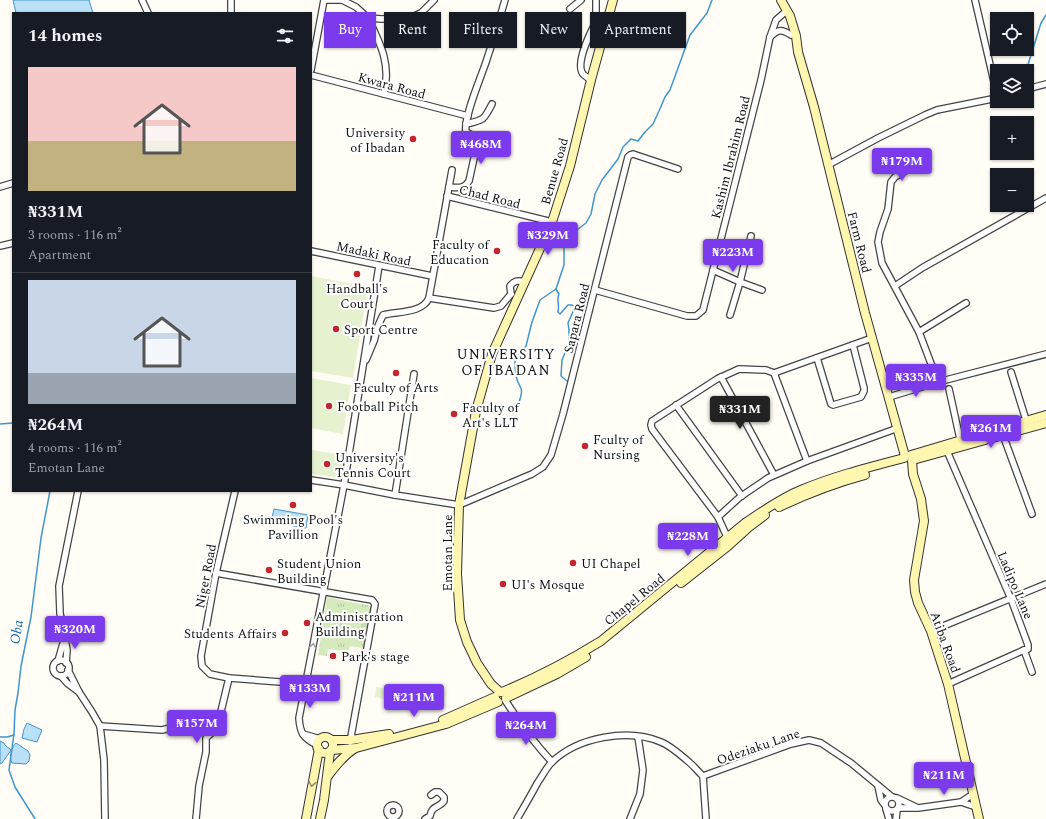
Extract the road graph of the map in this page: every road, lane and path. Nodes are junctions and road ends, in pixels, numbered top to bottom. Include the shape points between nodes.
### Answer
1 (142, 0) edge
2 (231, 0) edge
3 (324, 0) edge
4 (434, 0) edge
5 (505, 0) edge
6 (581, 0) edge
7 (596, 0) edge
8 (613, 0) edge
9 (776, 0) edge
10 (781, 0) edge
11 (975, 0) edge
12 (570, 9) dead end
13 (148, 12) edge
14 (231, 12) edge
15 (361, 12) edge
16 (596, 12) edge
17 (610, 12) edge
18 (784, 13) junction
19 (376, 19) edge
20 (590, 34) edge
21 (792, 35) junction
22 (376, 36) edge
23 (770, 37) junction
24 (797, 46) junction
25 (600, 48) edge
26 (990, 64) edge
27 (312, 65) edge
28 (312, 75) edge
29 (591, 80) junction
30 (1046, 84) edge
31 (1034, 88) edge
32 (384, 94) junction
33 (990, 99) edge
34 (492, 104) dead end
35 (468, 116) junction
36 (466, 124) junction
37 (923, 160) dead end
38 (828, 165) junction
39 (678, 168) dead end
40 (452, 170) dead end
41 (12, 184) edge
42 (0, 187) edge
43 (449, 187) junction
44 (447, 196) junction
45 (1046, 198) edge
46 (552, 222) junction
47 (751, 236) dead end
48 (12, 243) edge
49 (0, 246) edge
50 (312, 251) edge
51 (379, 266) junction
52 (713, 270) junction
53 (432, 276) junction
54 (740, 282) junction
55 (895, 286) junction
56 (595, 290) junction
57 (762, 290) dead end
58 (514, 295) junction
59 (429, 298) junction
60 (966, 303) dead end
61 (730, 315) dead end
62 (919, 332) junction
63 (872, 338) junction
64 (853, 345) junction
65 (1046, 354) edge
66 (817, 358) junction
67 (363, 370) junction
68 (1011, 372) dead end
69 (774, 373) junction
70 (414, 374) dead end
71 (721, 377) junction
72 (938, 382) junction
73 (949, 389) dead end
74 (889, 397) junction
75 (676, 405) junction
76 (1046, 414) edge
77 (1026, 420) junction
78 (1046, 423) edge
79 (898, 428) junction
80 (1003, 435) junction
81 (960, 439) junction
82 (947, 451) junction
83 (908, 459) junction
84 (807, 461) junction
85 (774, 475) junction
86 (312, 480) edge
87 (344, 485) junction
88 (78, 492) edge
89 (234, 492) edge
90 (395, 495) junction
91 (742, 496) junction
92 (459, 505) junction
93 (1032, 514) dead end
94 (718, 517) junction
95 (729, 540) junction
96 (216, 573) junction
97 (1046, 584) edge
98 (323, 592) junction
99 (1011, 599) junction
100 (931, 631) junction
101 (64, 638) junction
102 (1024, 650) junction
103 (58, 661) junction
104 (66, 663) junction
105 (68, 670) junction
106 (1032, 672) dead end
107 (61, 676) junction
108 (229, 678) junction
109 (306, 684) junction
110 (948, 684) junction
111 (78, 692) junction
112 (500, 697) junction
113 (220, 718) junction
114 (100, 726) junction
115 (638, 737) junction
116 (332, 740) junction
117 (318, 744) junction
118 (352, 746) junction
119 (331, 751) junction
120 (552, 762) junction
121 (703, 776) junction
122 (327, 779) junction
123 (878, 786) junction
124 (973, 794) junction
125 (432, 795) dead end
126 (894, 797) junction
127 (961, 802) junction
128 (885, 806) junction
129 (976, 807) junction
130 (918, 808) junction
131 (897, 809) junction
132 (105, 819) edge
133 (196, 819) edge
134 (306, 819) edge
135 (320, 819) edge
136 (425, 819) edge
137 (517, 819) edge
138 (630, 819) edge
139 (706, 819) edge
140 (889, 819) edge
141 (896, 819) edge
142 (979, 819) edge

1 - 13 street
2 - 14 street
3 - 15 street via 342,0
3 - 27 street
4 - 19 street via 412,17
5 - 35 street
6 - 12 street
7 - 16 street
8 - 17 street, Benue Road
9 - 18 street, Farm Road
10 - 24 street, Farm Road via 790,16
11 - 26 street
18 - 21 street, Farm Road
18 - 23 street, Kashim Ibrahim Road via 776,20
20 - 29 street via 580,65 582,73
21 - 23 street via 781,30
21 - 24 street, Farm Road
22 - 32 street via 387,66
23 - 52 street, Kashim Ibrahim Road
24 - 38 street, Farm Road
25 - 29 street, Benue Road
28 - 32 street, Kwara Road
29 - 46 street, Benue Road via 570,166
30 - 31 street
32 - 35 street, Kwara Road
33 - 38 street via 924,114
34 - 36 street via 480,121
35 - 36 street
36 - 43 street via 466,132 478,140 468,181 462,188
37 - 55 street via 895,176 891,182 888,209 878,242 882,264
38 - 63 street, Farm Road
39 - 56 street, Sapara Road via 630,155
40 - 43 street
41 - 42 street
43 - 44 street
44 - 46 street, Chad Road
44 - 53 street
45 - 55 street
46 - 58 street, Benue Road via 524,282
47 - 54 street
48 - 49 street
50 - 51 street, Madaki Road
51 - 53 street, Madaki Road
51 - 67 street
52 - 54 street
52 - 56 street, Kashim Ibrahim Road via 704,310 696,316 687,316
53 - 59 street
54 - 57 street
54 - 61 street
55 - 62 street
56 - 92 street, Sapara Road via 551,455 545,464 532,474
58 - 59 street via 501,306 494,308
58 - 92 street, Benue Road via 485,375
59 - 67 street via 427,303 418,308 383,315
60 - 62 street
62 - 72 street
63 - 64 street
63 - 74 street, Farm Road
64 - 66 street
64 - 66 street via 864,388 861,397 830,404
65 - 72 street
66 - 69 street
67 - 87 street
68 - 77 street
69 - 71 street via 766,370 739,369
69 - 84 street
70 - 90 street
71 - 75 street
71 - 85 street
72 - 74 street
73 - 81 street
74 - 79 street, Farm Road
75 - 91 street
75 - 94 street via 652,421 652,429
76 - 77 street
77 - 81 street
78 - 80 street
79 - 83 street, Farm Road
79 - 84 street
80 - 82 street
80 - 93 street
81 - 83 street
82 - 83 street
82 - 99 street, Ladipo Lane
83 - 95 street, Chapel Road via 802,496 773,510
83 - 100 street, Atiba Road via 921,499 924,521 914,580 915,592
84 - 85 street
85 - 91 street
86 - 87 street, Emotan Lane
87 - 90 street, Emotan Lane
87 - 98 street
88 - 101 street via 59,586
89 - 96 street, Niger Road
90 - 92 street, Emotan Lane
91 - 94 street
92 - 112 street, Emotan Lane via 457,574 460,620 466,642
94 - 95 street
95 - 112 street, Chapel Road via 728,546 604,645 568,668
96 - 98 street
96 - 108 street, Niger Road via 201,656 202,666 210,674
97 - 99 street
109 -> 98 street
98 - 118 street via 372,600 375,604
99 - 100 street
99 - 102 street, Ladipo Lane via 1028,645
100 - 110 street, Atiba Road
101 - 103 street
101 - 104 street
102 - 106 street
102 - 110 street
103 - 104 street
103 - 107 street via 54,664 53,670
104 - 105 street
105 - 107 street
105 - 111 street
107 - 111 street
108 - 109 street
108 - 113 street
109 - 117 street via 299,718 302,734 309,741
110 - 124 street, Atiba Road
111 - 114 street
112 - 118 street, Chapel Road via 429,725
112 - 120 street
113 - 114 street via 203,727 182,725 162,730
113 - 133 street via 217,728 206,738
114 - 132 street via 104,760
115 - 120 street via 617,736 592,740
115 - 121 street via 662,742
115 - 138 street via 643,770 640,794
116 - 117 street via 326,736
116 - 118 street, Chapel Road
116 - 119 street via 334,746
117 - 119 street via 322,752
117 -> 134 street
118 - 119 street, Chapel Road
118 - 122 street
119 - 122 street
120 - 137 street
121 - 123 street, Odeziaku Lane via 791,744 809,740 821,743
121 - 139 street
122 - 135 street
123 - 126 street, Odeziaku Lane
123 - 128 street
124 - 127 street
124 - 129 street, Atiba Road
125 - 136 street via 439,792 444,801
126 - 128 street via 886,798
126 - 130 street, Odeziaku Lane
126 - 131 street via 899,801
127 - 129 street
127 - 130 street
128 - 131 street via 893,811
128 - 140 street
129 - 142 street, Atiba Road
130 - 131 street
131 - 141 street

